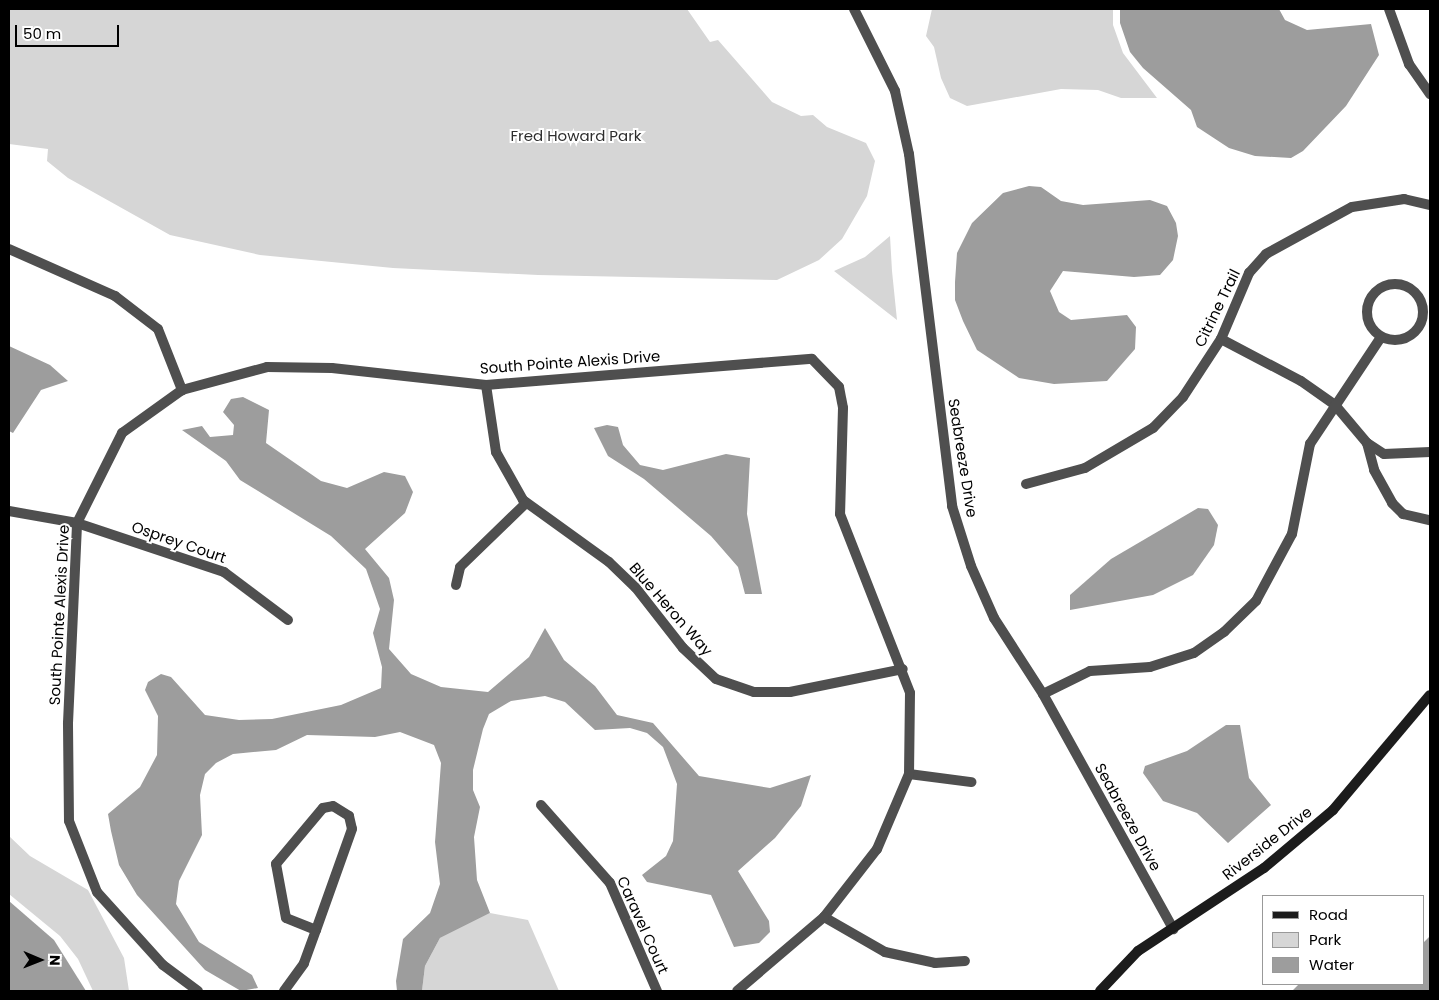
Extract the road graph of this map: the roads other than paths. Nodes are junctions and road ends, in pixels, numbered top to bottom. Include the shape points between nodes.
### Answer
1 (854, 9) edge
2 (1389, 9) edge
3 (1430, 94) edge
4 (1430, 205) edge
5 (9, 248) edge
6 (1381, 337) junction
7 (1221, 339) junction
8 (486, 385) junction
9 (182, 390) junction
10 (1335, 405) junction
11 (1367, 443) junction
12 (1430, 452) edge
13 (1026, 484) dead end
14 (526, 503) junction
15 (9, 511) edge
16 (1430, 520) edge
17 (77, 523) junction
18 (456, 585) dead end
19 (288, 620) dead end
20 (903, 669) junction
21 (1043, 694) junction
22 (1430, 695) edge
23 (909, 774) junction
24 (971, 782) dead end
25 (541, 805) dead end
26 (824, 917) junction
27 (1173, 929) junction
28 (316, 930) junction
29 (965, 961) dead end
30 (198, 991) edge
31 (284, 991) edge
32 (657, 991) edge
33 (737, 991) edge
34 (1100, 991) edge

1 - 21 street, Seabreeze Drive via 895,91 909,154 952,506 994,618
2 - 3 street via 1409,64
4 - 7 street, Citrine Trail via 1404,199 1352,207 1266,254 1249,273
5 - 9 street via 115,296 158,329
6 - 6 street via 1405,339 1422,321 1418,295 1406,286 1394,284 1370,298 1367,312 1371,327
6 - 10 street
7 - 10 street via 1300,381
7 - 13 street, Citrine Trail via 1184,397 1153,428 1085,468
8 - 9 street, South Pointe Alexis Drive via 332,368 267,367
8 - 14 street, Blue Heron Way via 496,452
8 - 20 street, South Pointe Alexis Drive via 812,360 839,387 843,408 840,514
9 - 17 street, South Pointe Alexis Drive via 122,433
10 - 11 street
10 - 21 street via 1304,462 1292,534 1256,601 1224,632 1194,653 1150,667 1072,677
11 - 12 street via 1384,454
11 - 16 street via 1374,470 1392,503 1403,514
14 - 18 street via 460,567
14 - 20 street, Blue Heron Way via 609,562 636,588 696,663 731,687 761,692 809,691
15 - 17 street, Osprey Court
17 - 19 street, Osprey Court via 224,572
17 - 30 street, South Pointe Alexis Drive via 68,723 69,821 97,892 162,965
20 - 23 street, South Pointe Alexis Drive via 912,723
21 - 27 street, Seabreeze Drive
22 - 27 street, Riverside Drive via 1333,810 1264,868
23 - 24 street
23 - 26 street, South Pointe Alexis Drive via 877,849
25 - 32 street, Caravel Court via 610,883
26 - 29 street via 885,952 934,963
26 - 33 street, South Pointe Alexis Drive
27 - 34 street, Riverside Drive via 1138,951
28 - 28 street via 352,829 349,816 333,806 323,808 276,864 286,918
28 - 31 street via 304,963

